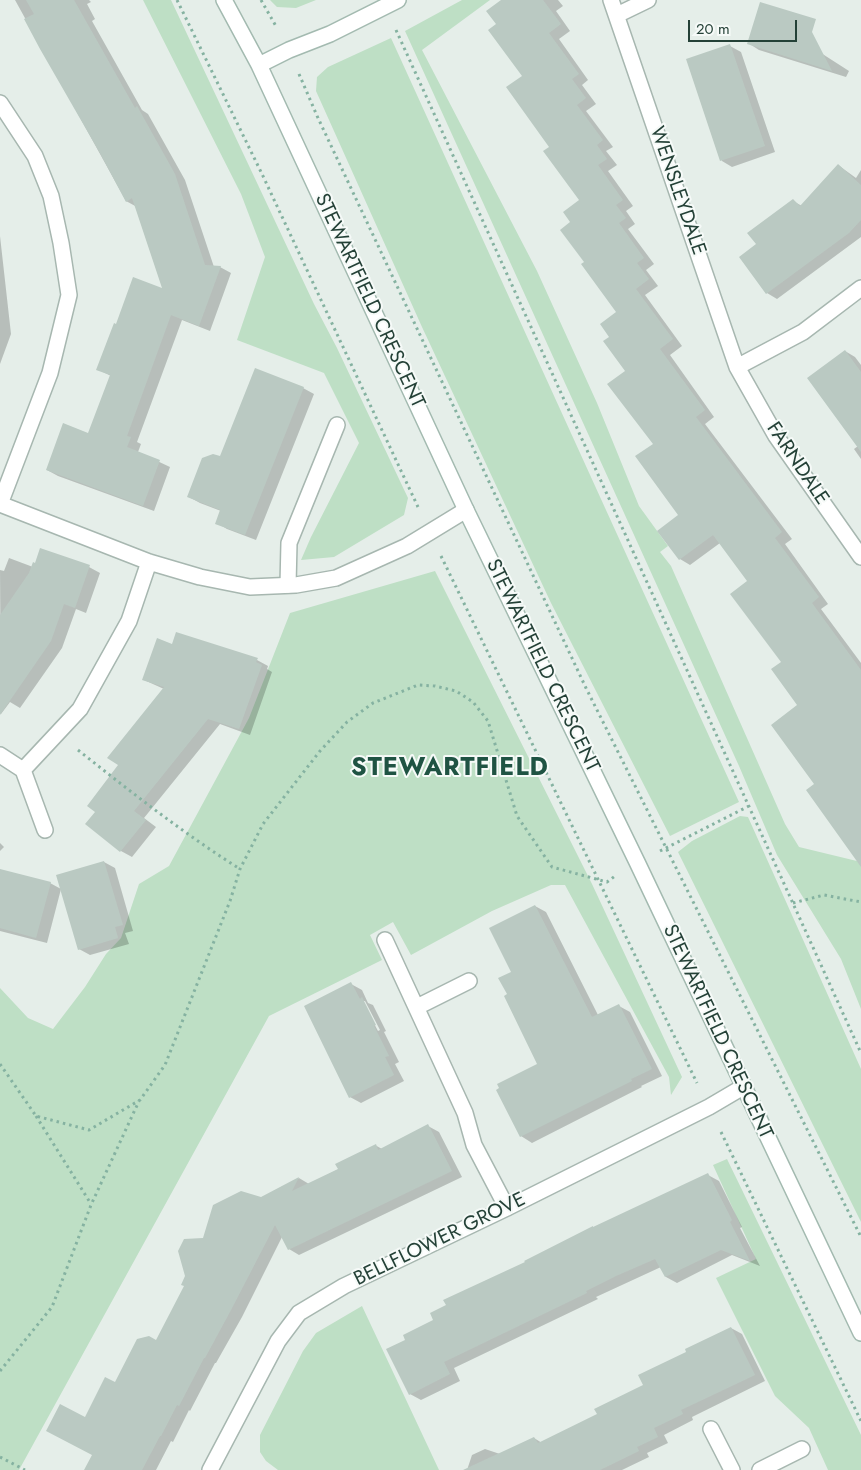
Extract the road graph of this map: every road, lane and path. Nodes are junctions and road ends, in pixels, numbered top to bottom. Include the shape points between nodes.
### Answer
1 (178, 0) edge
2 (224, 0) edge
3 (612, 0) edge
4 (648, 0) edge
5 (392, 3) edge
6 (617, 15) junction
7 (289, 50) junction
8 (259, 65) junction
9 (0, 103) edge
10 (861, 288) edge
11 (737, 367) junction
12 (337, 425) dead end
13 (0, 504) edge
14 (466, 510) junction
15 (430, 532) junction
16 (861, 557) edge
17 (148, 562) junction
18 (288, 585) junction
19 (59, 732) junction
20 (0, 755) edge
21 (23, 770) junction
22 (748, 806) junction
23 (45, 830) dead end
24 (666, 848) junction
25 (637, 862) junction
26 (240, 869) junction
27 (599, 879) junction
28 (861, 902) edge
29 (793, 903) junction
30 (385, 940) dead end
31 (469, 981) dead end
32 (416, 1007) junction
33 (861, 1054) edge
34 (0, 1064) edge
35 (743, 1087) junction
36 (140, 1100) junction
37 (709, 1107) junction
38 (36, 1116) junction
39 (92, 1205) junction
40 (506, 1208) junction
41 (861, 1237) edge
42 (861, 1333) edge
43 (0, 1371) edge
44 (861, 1421) edge
45 (711, 1429) dead end
46 (802, 1449) dead end
47 (0, 1457) edge
48 (216, 1468) edge
49 (25, 1470) edge
50 (732, 1470) edge
51 (760, 1470) edge

1 - 15 path
2 - 8 street, STEWARTFIELD CRESCENT
3 - 6 street, WENSLEYDALE
4 - 6 street
5 - 7 street
5 - 22 path
6 - 11 street, WENSLEYDALE
7 - 8 street
7 - 24 path via 581,679
8 - 14 street, STEWARTFIELD CRESCENT
9 - 13 street via 34,156 51,196 69,295 50,373
10 - 11 street via 803,332
11 - 16 street, FARNDALE via 776,436
12 - 18 street via 288,543
13 - 17 street
14 - 15 street
14 - 25 street, STEWARTFIELD CRESCENT
15 - 18 street via 336,578
15 - 27 path
17 - 18 street via 250,587
17 - 19 street via 129,621 80,709
19 - 21 street
19 - 26 path via 152,809
20 - 21 street
21 - 23 street
22 - 24 path
22 - 29 path
24 - 25 path
24 - 41 path
25 - 27 path via 607,882
25 - 35 street, STEWARTFIELD CRESCENT
26 - 27 path via 262,824 347,722 373,703 418,685 456,691 473,702 488,722 517,816 552,867
26 - 36 path via 165,1066
27 - 37 path
28 - 29 path via 824,895
29 - 33 path
30 - 32 street
31 - 32 street
32 - 40 street via 465,1113 474,1145
34 - 38 path
35 - 37 street, BELLFLOWER GROVE
35 - 42 street, STEWARTFIELD CRESCENT
36 - 38 path via 89,1130
36 - 39 path
37 - 40 street, BELLFLOWER GROVE
37 - 44 path
38 - 39 path
39 - 43 path via 52,1307
40 - 48 street, BELLFLOWER GROVE via 344,1286 299,1313 278,1341
45 - 50 street
46 - 51 street
47 - 49 path

